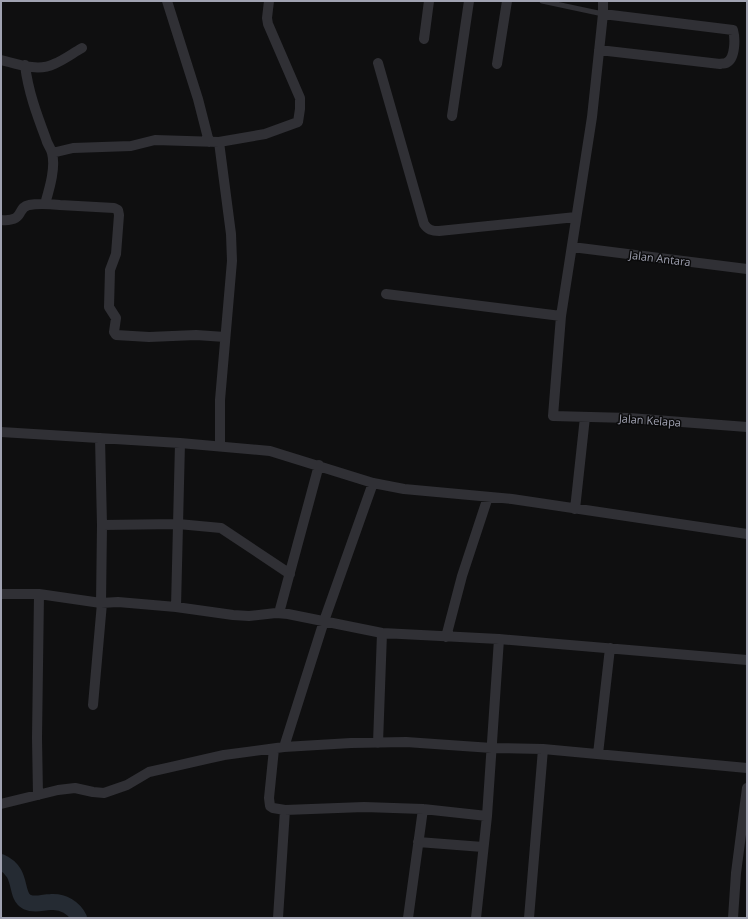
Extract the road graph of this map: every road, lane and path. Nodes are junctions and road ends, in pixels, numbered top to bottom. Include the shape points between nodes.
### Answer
1 (167, 1) edge
2 (269, 1) edge
3 (429, 1) edge
4 (469, 1) edge
5 (507, 1) edge
6 (542, 1) edge
7 (603, 1) edge
8 (603, 14) junction
9 (424, 40) dead end
10 (82, 48) dead end
11 (599, 50) junction
12 (1, 60) edge
13 (378, 63) dead end
14 (497, 64) dead end
15 (25, 65) junction
16 (452, 116) dead end
17 (209, 142) junction
18 (219, 142) junction
19 (52, 153) junction
20 (45, 204) junction
21 (576, 217) junction
22 (1, 220) edge
23 (572, 248) junction
24 (747, 269) edge
25 (386, 294) dead end
26 (561, 316) junction
27 (225, 336) junction
28 (585, 417) junction
29 (747, 427) edge
30 (1, 432) edge
31 (100, 438) junction
32 (180, 443) junction
33 (220, 446) junction
34 (318, 465) junction
35 (373, 482) junction
36 (488, 497) junction
37 (575, 509) junction
38 (178, 524) junction
39 (102, 525) junction
40 (747, 534) edge
41 (290, 574) junction
42 (1, 594) edge
43 (39, 594) junction
44 (101, 603) junction
45 (176, 607) junction
46 (279, 614) junction
47 (324, 621) junction
48 (382, 633) junction
49 (446, 637) junction
50 (499, 639) junction
51 (610, 648) junction
52 (747, 660) edge
53 (92, 705) dead end
54 (378, 743) junction
55 (284, 747) junction
56 (492, 748) junction
57 (274, 749) junction
58 (543, 749) junction
59 (598, 754) junction
60 (747, 768) edge
61 (747, 788) edge
62 (38, 795) junction
63 (1, 804) edge
64 (423, 809) junction
65 (285, 810) junction
66 (487, 816) junction
67 (418, 842) junction
68 (483, 847) junction
69 (278, 918) edge
70 (408, 918) edge
71 (476, 918) edge
72 (530, 918) edge
73 (733, 918) edge

1 - 17 street
2 - 18 street via 268,24 300,98 298,122 266,134
3 - 9 street
4 - 16 street
5 - 14 street
6 - 8 lane
7 - 8 street
8 - 11 street
8 - 11 street via 733,30 735,37 731,59 720,64
10 - 15 street via 53,65
11 - 21 street via 592,117
12 - 15 street
13 - 21 street via 424,224 428,229 439,231
15 - 19 street via 27,84
17 - 18 street
17 - 19 street via 155,140 131,146 73,148
18 - 27 street via 232,261
19 - 20 street via 52,175
20 - 22 street via 28,205 15,219
20 - 27 street via 118,210 116,254 110,270 109,308 116,318 116,335
21 - 23 street
23 - 24 street, Jalan Antara
23 - 26 street
25 - 26 street
26 - 28 street, Jalan Kelapa via 553,416
27 - 33 street via 220,400
28 - 29 street, Jalan Kelapa
28 - 37 street
30 - 31 street
31 - 32 street
31 - 39 street
32 - 33 street
32 - 38 street
33 - 34 street via 270,450
34 - 35 street
34 - 41 street
35 - 36 street via 404,489
35 - 47 street
36 - 37 street
36 - 49 street via 462,576
37 - 40 street
38 - 39 street
38 - 41 street via 221,528
38 - 45 street
39 - 44 street
41 - 46 street
42 - 43 street
43 - 44 street
43 - 62 street
44 - 45 street
44 - 53 street
45 - 46 street via 249,616
46 - 47 street
47 - 48 street
47 - 55 street
48 - 49 street
48 - 54 street
49 - 50 street
50 - 51 street
50 - 56 street
51 - 52 street
51 - 59 street
54 - 55 street
54 - 56 street via 406,742
55 - 57 street
56 - 58 street
56 - 66 street
57 - 62 street via 211,758 149,772 127,785 104,793 75,788
57 - 65 street via 270,806
58 - 59 street
58 - 72 street
59 - 60 street
61 - 73 street
62 - 63 street
64 - 65 street via 364,807
64 - 66 street
64 - 67 street
65 - 69 street
66 - 68 street
67 - 68 street
67 - 70 street
68 - 71 street

